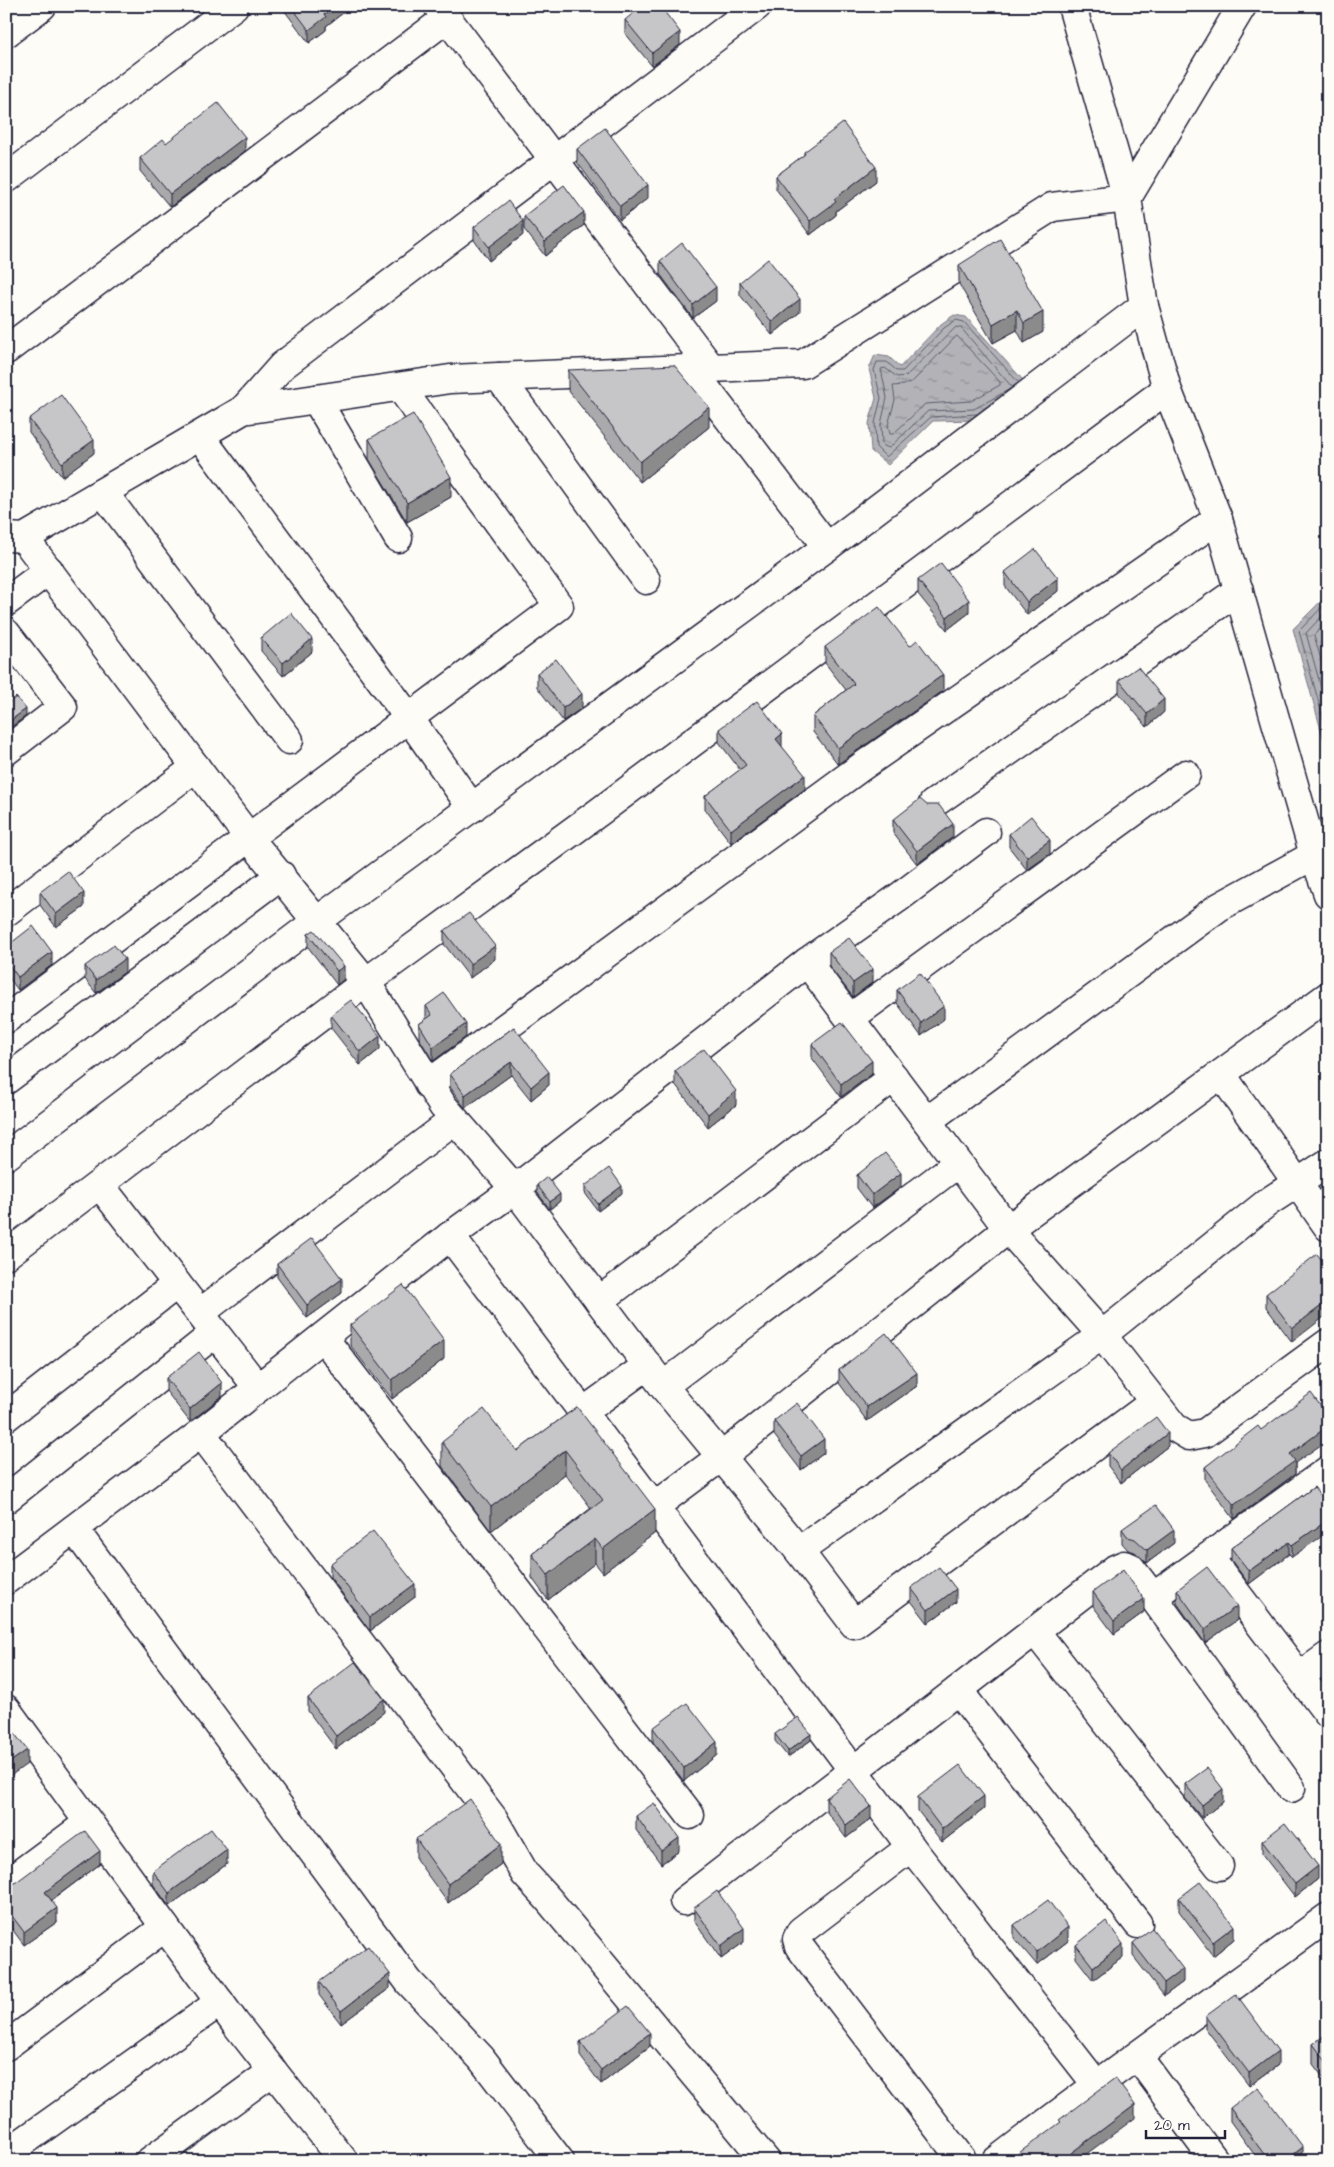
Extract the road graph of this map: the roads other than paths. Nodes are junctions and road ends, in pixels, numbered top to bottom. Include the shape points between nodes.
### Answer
1 (42, 6) edge
2 (234, 6) edge
3 (756, 6) edge
4 (1072, 6) edge
5 (1242, 6) edge
6 (442, 12) edge
7 (6, 33) edge
8 (554, 160) junction
9 (6, 179) edge
10 (1127, 198) junction
11 (1144, 306) junction
12 (6, 350) edge
13 (701, 368) junction
14 (499, 377) junction
15 (400, 386) junction
16 (1167, 389) junction
17 (316, 399) junction
18 (243, 410) junction
19 (200, 436) junction
20 (103, 492) junction
21 (1218, 519) junction
22 (15, 537) edge
23 (398, 538) dead end
24 (827, 547) junction
25 (49, 570) junction
26 (646, 580) dead end
27 (1239, 590) junction
28 (6, 602) edge
29 (6, 633) edge
30 (409, 718) junction
31 (289, 740) dead end
32 (6, 751) edge
33 (196, 767) junction
34 (1186, 774) dead end
35 (933, 804) edge
36 (472, 808) junction
37 (986, 832) dead end
38 (249, 838) junction
39 (1314, 855) junction
40 (281, 875) junction
41 (1328, 894) edge
42 (6, 912) edge
43 (317, 921) junction
44 (807, 962) junction
45 (366, 982) junction
46 (1328, 996) edge
47 (850, 1018) junction
48 (6, 1019) edge
49 (1222, 1075) junction
50 (894, 1078) junction
51 (6, 1080) edge
52 (428, 1084) junction
53 (454, 1120) junction
54 (927, 1121) junction
55 (6, 1156) edge
56 (958, 1163) junction
57 (1328, 1163) edge
58 (1296, 1183) junction
59 (100, 1184) junction
60 (515, 1189) junction
61 (1328, 1227) edge
62 (1008, 1229) junction
63 (450, 1236) junction
64 (6, 1255) edge
65 (177, 1284) junction
66 (599, 1300) junction
67 (207, 1323) junction
68 (1102, 1335) junction
69 (323, 1337) junction
70 (1328, 1343) edge
71 (656, 1375) junction
72 (258, 1388) junction
73 (1154, 1402) junction
74 (583, 1412) junction
75 (6, 1417) edge
76 (201, 1433) junction
77 (721, 1457) junction
78 (1328, 1470) edge
79 (6, 1499) edge
80 (654, 1507) junction
81 (74, 1529) junction
82 (799, 1551) junction
83 (1209, 1557) junction
84 (6, 1580) edge
85 (1153, 1597) junction
86 (1035, 1631) junction
87 (1328, 1656) edge
88 (1300, 1676) junction
89 (958, 1690) junction
90 (1328, 1714) edge
91 (8, 1716) edge
92 (855, 1770) junction
93 (1291, 1788) dead end
94 (690, 1815) dead end
95 (88, 1822) junction
96 (911, 1847) junction
97 (1219, 1866) dead end
98 (6, 1884) edge
99 (684, 1901) dead end
100 (1328, 1917) edge
101 (1138, 1924) dead end
102 (165, 1927) junction
103 (220, 2002) junction
104 (6, 2046) edge
105 (1138, 2057) junction
106 (273, 2071) junction
107 (1096, 2084) junction
108 (6, 2154) edge
109 (150, 2161) edge
110 (344, 2161) edge
111 (560, 2161) edge
112 (766, 2161) edge
113 (963, 2161) edge
114 (996, 2161) edge
115 (1215, 2161) edge

1 - 7 street
2 - 9 street
3 - 8 street
4 - 10 street
5 - 10 street
6 - 8 street
6 - 12 street
8 - 13 street
8 - 18 street via 282,366
10 - 11 street
10 - 13 street via 1052,207 803,364
11 - 16 street
11 - 24 street
13 - 14 street
13 - 24 street
14 - 15 street
14 - 26 street
15 - 17 street
15 - 30 street via 559,606
16 - 21 street
16 - 45 street
17 - 18 street
17 - 23 street
18 - 19 street
19 - 20 street
19 - 30 street
20 - 22 street
20 - 31 street
21 - 27 street
21 - 52 street via 860,767
22 - 25 street
24 - 36 street
25 - 28 street
25 - 33 street
27 - 35 street
27 - 39 street
29 - 32 street via 64,707
30 - 36 street
30 - 38 street
33 - 38 street
33 - 42 street
34 - 47 street
36 - 43 street
37 - 44 street
38 - 40 street
38 - 48 street
39 - 41 street
39 - 54 street via 1219,907
40 - 43 street
40 - 51 street
43 - 45 street
43 - 55 street
44 - 47 street
44 - 60 street
45 - 52 street
45 - 59 street
46 - 49 street
47 - 50 street
49 - 58 street
49 - 62 street
50 - 54 street
50 - 66 street
52 - 53 street
53 - 60 street
53 - 67 street
54 - 56 street
56 - 62 street
56 - 71 street
57 - 58 street
58 - 61 street
58 - 68 street
59 - 64 street
59 - 65 street
60 - 63 street
60 - 66 street
62 - 68 street
62 - 77 street
63 - 69 street
63 - 74 street
65 - 67 street
65 - 75 street
66 - 71 street
67 - 72 street
67 - 79 street
68 - 73 street
68 - 82 street
69 - 72 street
69 - 94 street
70 - 73 street via 1205,1433 1189,1436 1174,1427
71 - 74 street
71 - 77 street
72 - 76 street
73 - 82 street via 854,1624
74 - 80 street
76 - 81 street
76 - 112 street via 493,1818 525,1874
77 - 80 street
77 - 82 street
78 - 83 street
80 - 92 street
81 - 84 street
81 - 111 street via 409,1982 481,2058
83 - 85 street
83 - 88 street
85 - 86 street via 1130,1567 1124,1566 1115,1569
85 - 93 street
86 - 89 street
86 - 97 street
87 - 88 street
88 - 90 street
89 - 92 street
89 - 101 street
91 - 95 street
92 - 96 street
92 - 99 street
95 - 98 street
95 - 102 street
96 - 107 street
96 - 113 street via 801,1931 797,1939 799,1946
100 - 105 street
102 - 103 street
102 - 104 street
103 - 106 street
103 - 108 street
105 - 107 street
105 - 115 street
106 - 109 street
106 - 110 street
107 - 114 street

